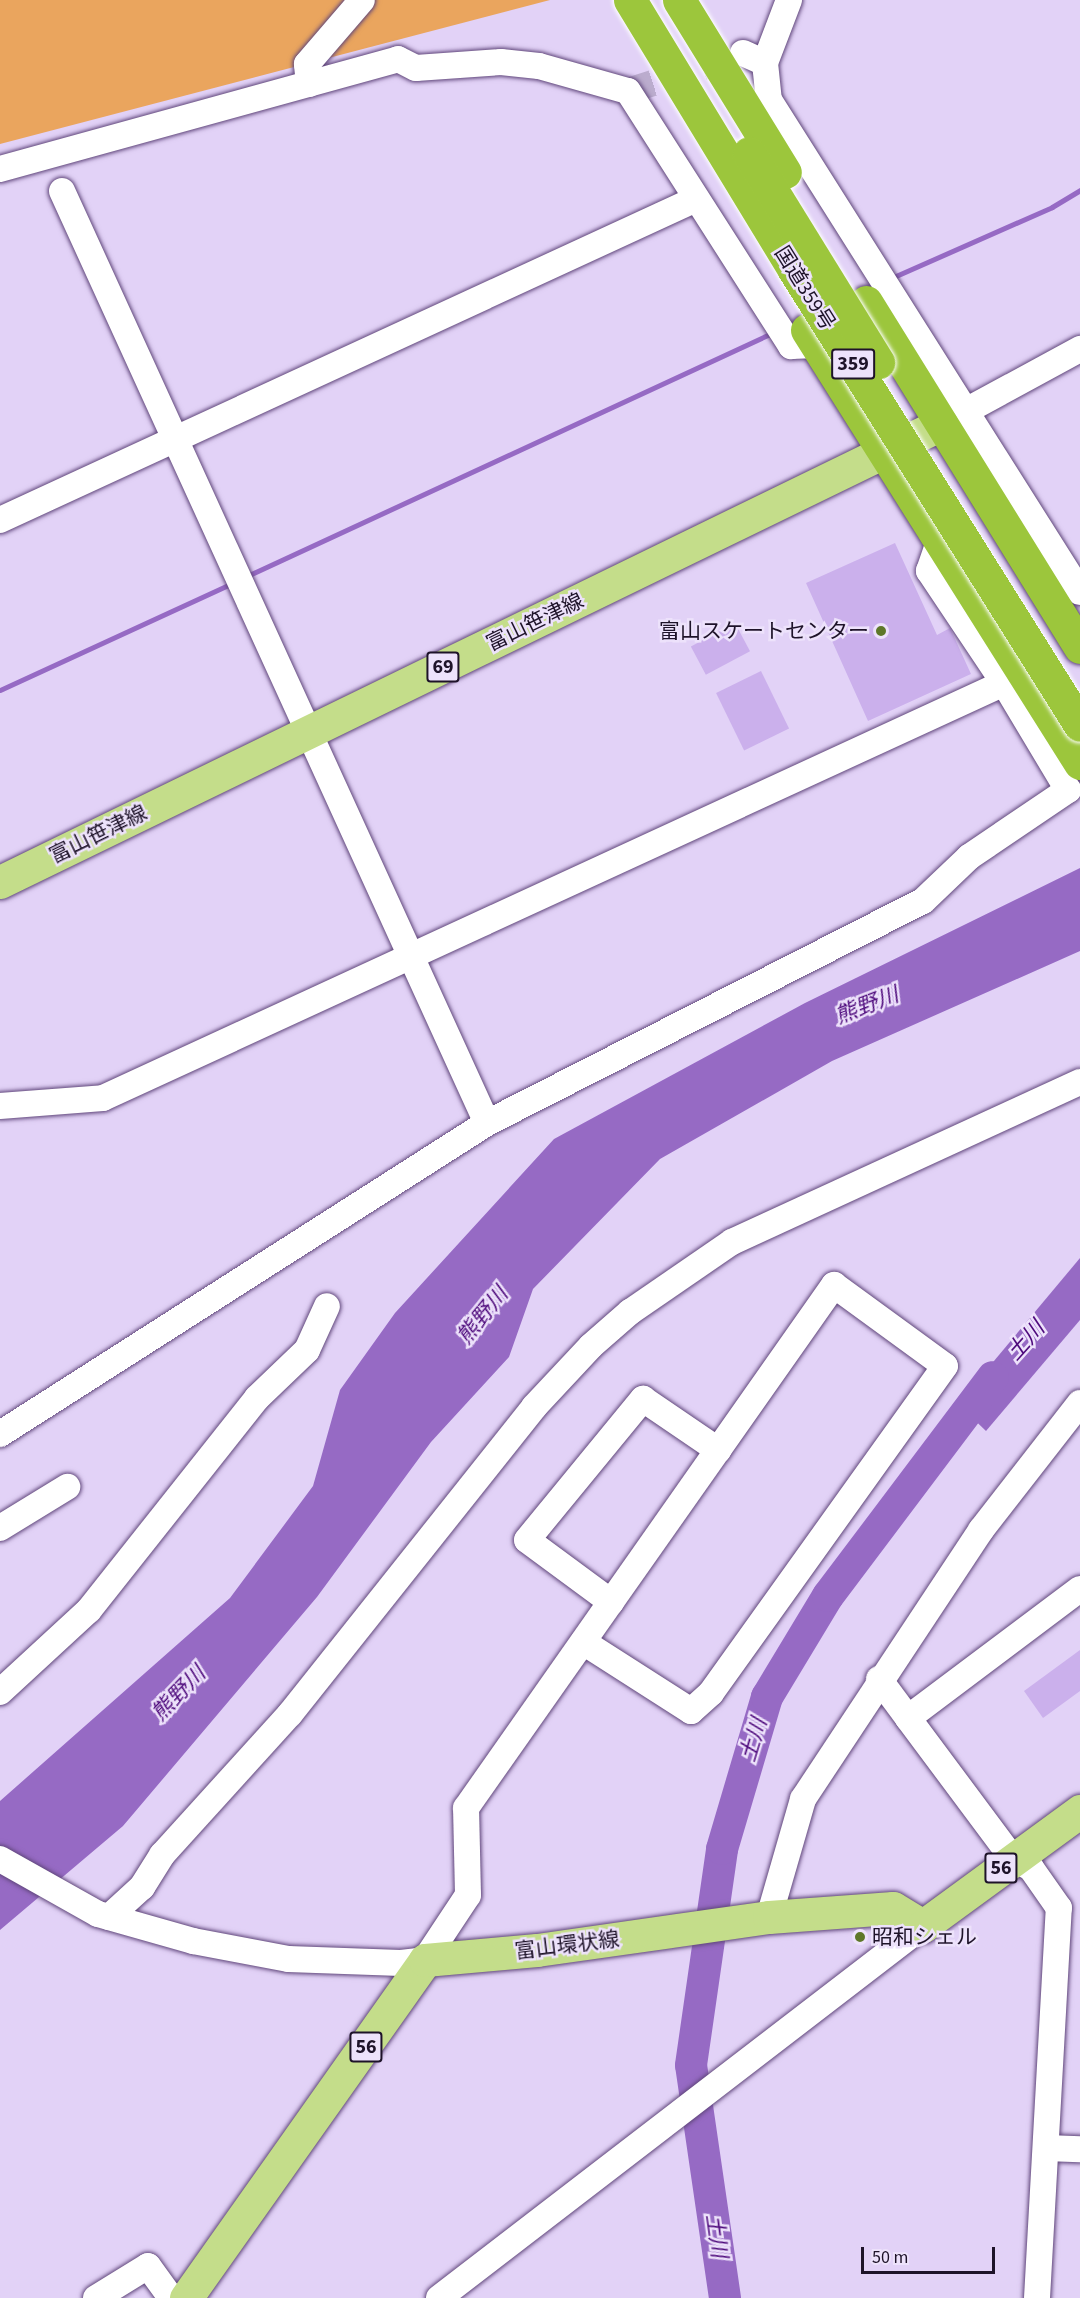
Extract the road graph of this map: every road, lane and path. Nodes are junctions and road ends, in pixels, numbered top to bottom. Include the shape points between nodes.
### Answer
1 (362, 0) edge
2 (606, 0) edge
3 (630, 0) edge
4 (657, 0) edge
5 (679, 0) edge
6 (789, 0) edge
7 (309, 84) junction
8 (0, 169) edge
9 (62, 190) dead end
10 (696, 199) junction
11 (812, 337) junction
12 (1080, 349) edge
13 (953, 418) junction
14 (175, 440) junction
15 (884, 451) junction
16 (0, 520) edge
17 (940, 539) junction
18 (1080, 592) edge
19 (1080, 647) edge
20 (1080, 682) edge
21 (1004, 683) junction
22 (1080, 725) edge
23 (307, 734) junction
24 (1080, 763) edge
25 (0, 882) edge
26 (411, 954) junction
27 (1080, 1082) edge
28 (0, 1106) edge
29 (487, 1123) junction
30 (327, 1306) dead end
31 (1080, 1403) edge
32 (0, 1434) edge
33 (718, 1450) junction
34 (67, 1486) dead end
35 (0, 1528) edge
36 (1080, 1589) edge
37 (611, 1602) junction
38 (583, 1642) junction
39 (879, 1679) junction
40 (0, 1692) edge
41 (908, 1718) junction
42 (1080, 1811) edge
43 (0, 1858) edge
44 (1013, 1859) junction
45 (104, 1915) junction
46 (762, 1918) junction
47 (923, 1926) junction
48 (425, 1960) junction
49 (1046, 2148) junction
50 (1080, 2150) edge
51 (96, 2298) edge
52 (171, 2298) edge
53 (186, 2298) edge
54 (439, 2298) edge
55 (1037, 2298) edge

1 - 7 street via 307,64
2 - 11 highway
3 - 22 highway, 国道359号 / 359, bridge via 794,270
4 - 20 highway, 国道359号 / 359, bridge
5 - 13 highway, bridge via 866,302
6 - 13 street via 754,58 770,100
7 - 8 street
7 - 10 street via 398,59 416,68 501,62 538,66 628,91
9 - 14 street
10 - 11 street via 791,346
10 - 14 street
11 - 15 highway
12 - 13 street
13 - 15 main road, 富山笹津線 / 69
13 - 18 street
13 - 19 highway
14 - 16 street
14 - 23 street
15 - 17 highway
15 - 23 main road, 富山笹津線 / 69
17 - 21 street via 928,571
17 - 24 highway
21 - 26 street
21 - 29 street via 1068,790 969,857 923,901
23 - 25 main road, 富山笹津線 / 69
23 - 26 street
26 - 28 street via 103,1098
26 - 29 street
27 - 45 street via 732,1242 622,1319 534,1407 290,1714 162,1855 142,1887
29 - 32 street
30 - 40 street via 307,1350 257,1398 89,1610
31 - 39 street via 981,1530
33 - 37 street
33 - 37 street via 643,1399 527,1540
33 - 38 street via 834,1285 945,1366 711,1693 691,1711
34 - 35 street
36 - 41 street
37 - 38 street
38 - 48 street via 466,1808 468,1894
39 - 41 street
39 - 46 street via 803,1799
41 - 44 street
42 - 44 main road, 56
43 - 45 street
44 - 47 main road, 56
44 - 49 street via 1031,1868 1059,1908
45 - 48 street via 193,1941 288,1959 401,1963
46 - 47 main road, 富山環状線 via 893,1908
46 - 48 main road, 富山環状線 via 627,1938
47 - 54 street
48 - 53 main road, 56
49 - 50 street
49 - 55 street
51 - 52 street via 148,2266

